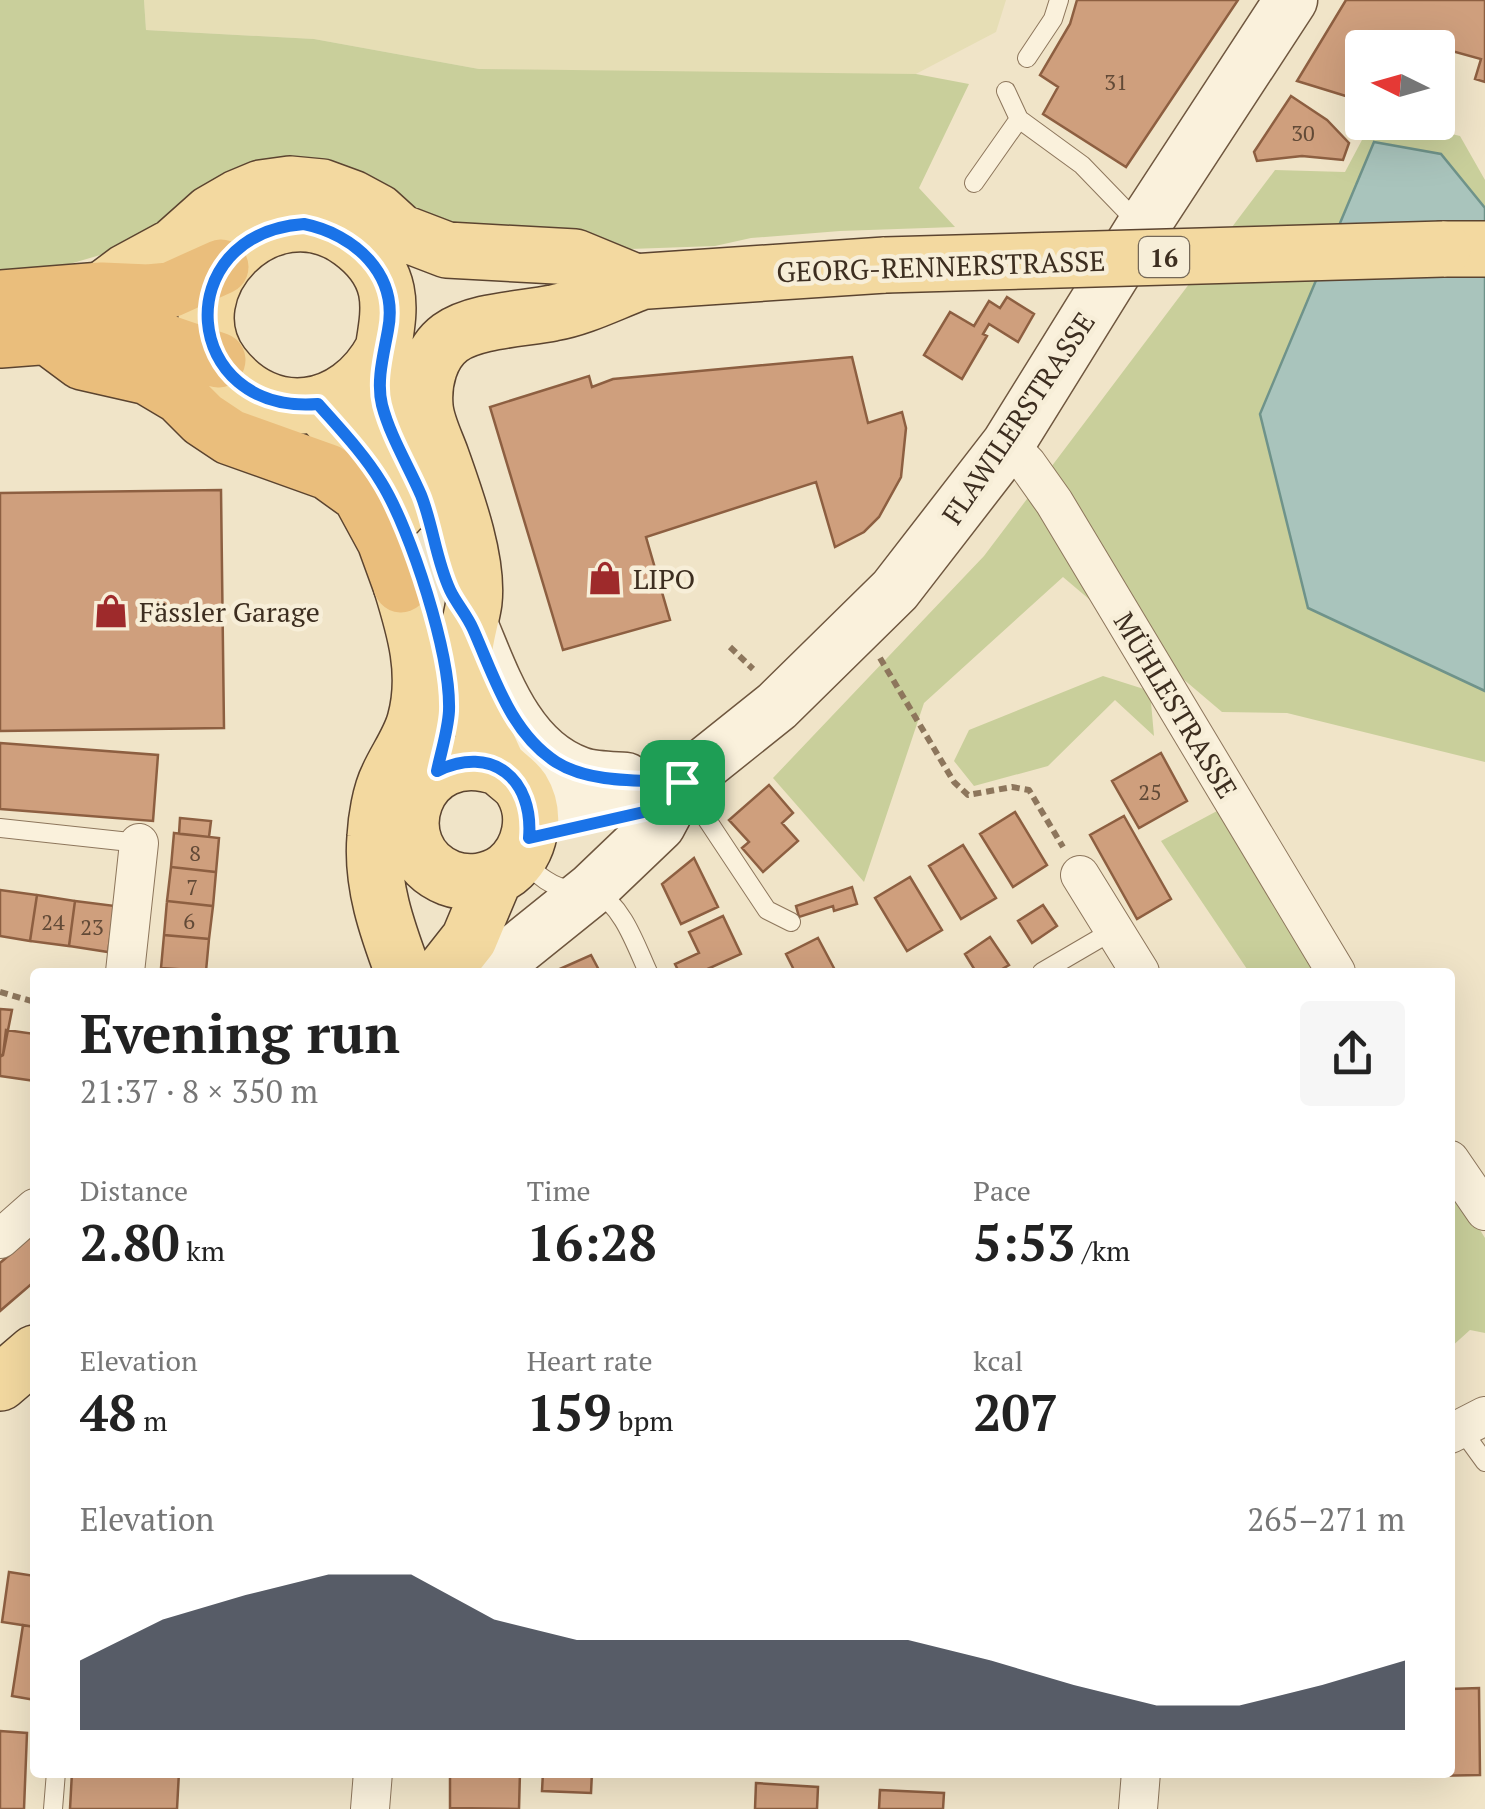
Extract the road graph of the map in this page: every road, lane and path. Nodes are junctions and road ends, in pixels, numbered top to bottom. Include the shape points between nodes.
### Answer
1 (1059, 0) edge
2 (1291, 0) edge
3 (1028, 58) dead end
4 (1006, 91) dead end
5 (1019, 118) junction
6 (974, 184) dead end
7 (1142, 228) junction
8 (1485, 249) edge
9 (368, 257) junction
10 (221, 267) junction
11 (114, 281) junction
12 (638, 283) junction
13 (578, 285) junction
14 (0, 298) edge
15 (24, 338) edge
16 (386, 338) junction
17 (218, 360) junction
18 (318, 404) junction
19 (1008, 444) junction
20 (401, 584) joint
21 (471, 624) junction
22 (730, 648) dead end
23 (877, 653) dead end
24 (755, 682) dead end
25 (437, 771) junction
26 (674, 795) junction
27 (0, 828) edge
28 (514, 828) junction
29 (140, 843) joint
30 (435, 870) junction
31 (1080, 875) joint
32 (592, 889) junction
33 (791, 922) dead end
34 (1114, 930) junction
35 (125, 968) edge
36 (401, 968) edge
37 (443, 968) edge
38 (446, 968) edge
39 (493, 968) edge
40 (646, 968) edge
41 (1049, 968) edge
42 (1138, 968) edge
43 (1334, 968) edge
44 (0, 992) edge
45 (30, 1001) edge
46 (1466, 1172) edge
47 (1485, 1211) edge
48 (30, 1212) edge
49 (0, 1239) edge
50 (30, 1358) edge
51 (0, 1383) edge
52 (1465, 1426) edge
53 (1485, 1462) edge
54 (56, 1778) edge
55 (373, 1778) edge
56 (1141, 1778) edge
57 (53, 1809) edge
58 (370, 1809) edge
59 (1138, 1809) edge

1 - 3 lane
2 - 7 main road, FLAWILERSTRASSE
4 - 5 lane
5 - 6 lane
5 - 7 lane via 1082,165
7 - 19 main road, FLAWILERSTRASSE
8 - 12 main road, GEORG-RENNERSTRASSE / 16, bridge via 885,265
9 - 10 main road, 16 via 329,229 292,225 257,234
9 - 13 main road, GEORG-RENNERSTRASSE / 16 via 455,279
9 - 16 main road via 389,302
10 - 11 highway via 170,290 148,292
10 - 17 main road via 208,310
11 - 12 main road via 237,198 290,184 352,198 400,232 447,250 575,257
11 - 14 highway
12 - 13 main road, GEORG-RENNERSTRASSE / 16
12 - 21 main road via 557,313 451,337 431,362 425,410 476,582
13 - 16 main road, GEORG-RENNERSTRASSE / 16 via 463,304
15 - 17 highway via 145,335
15 - 20 highway via 82,362 148,376 230,437 328,472 360,495
16 - 18 main road via 357,384
16 - 21 main road via 381,400 423,500 450,589
17 - 18 main road via 270,402
18 - 25 main road via 380,480 419,573 449,696
19 - 26 main road, FLAWILERSTRASSE via 895,590 778,706
19 - 43 street, MÜHLESTRASSE via 1054,502
20 - 36 main road via 422,680 415,724 385,782 375,838 376,882
21 - 26 main road via 502,699 554,760 580,774
21 - 28 main road via 463,671
22 - 24 path via 759,674
23 - 31 path via 954,782 968,796 1029,790
25 - 28 main road via 468,761
25 - 30 main road via 412,809 420,854
26 - 28 main road, FLAWILERSTRASSE
26 - 32 main road via 658,825
26 - 33 lane via 767,910
27 - 29 lane
28 - 30 main road via 464,882
28 - 32 lane via 550,884
28 - 38 main road via 469,939
29 - 35 street
30 - 37 main road
31 - 34 street
32 - 39 main road
32 - 40 lane via 623,921
34 - 41 lane
34 - 42 street
44 - 45 path
46 - 47 street
48 - 49 street
50 - 51 main road
52 - 53 lane
54 - 57 lane
55 - 58 street
56 - 59 street

